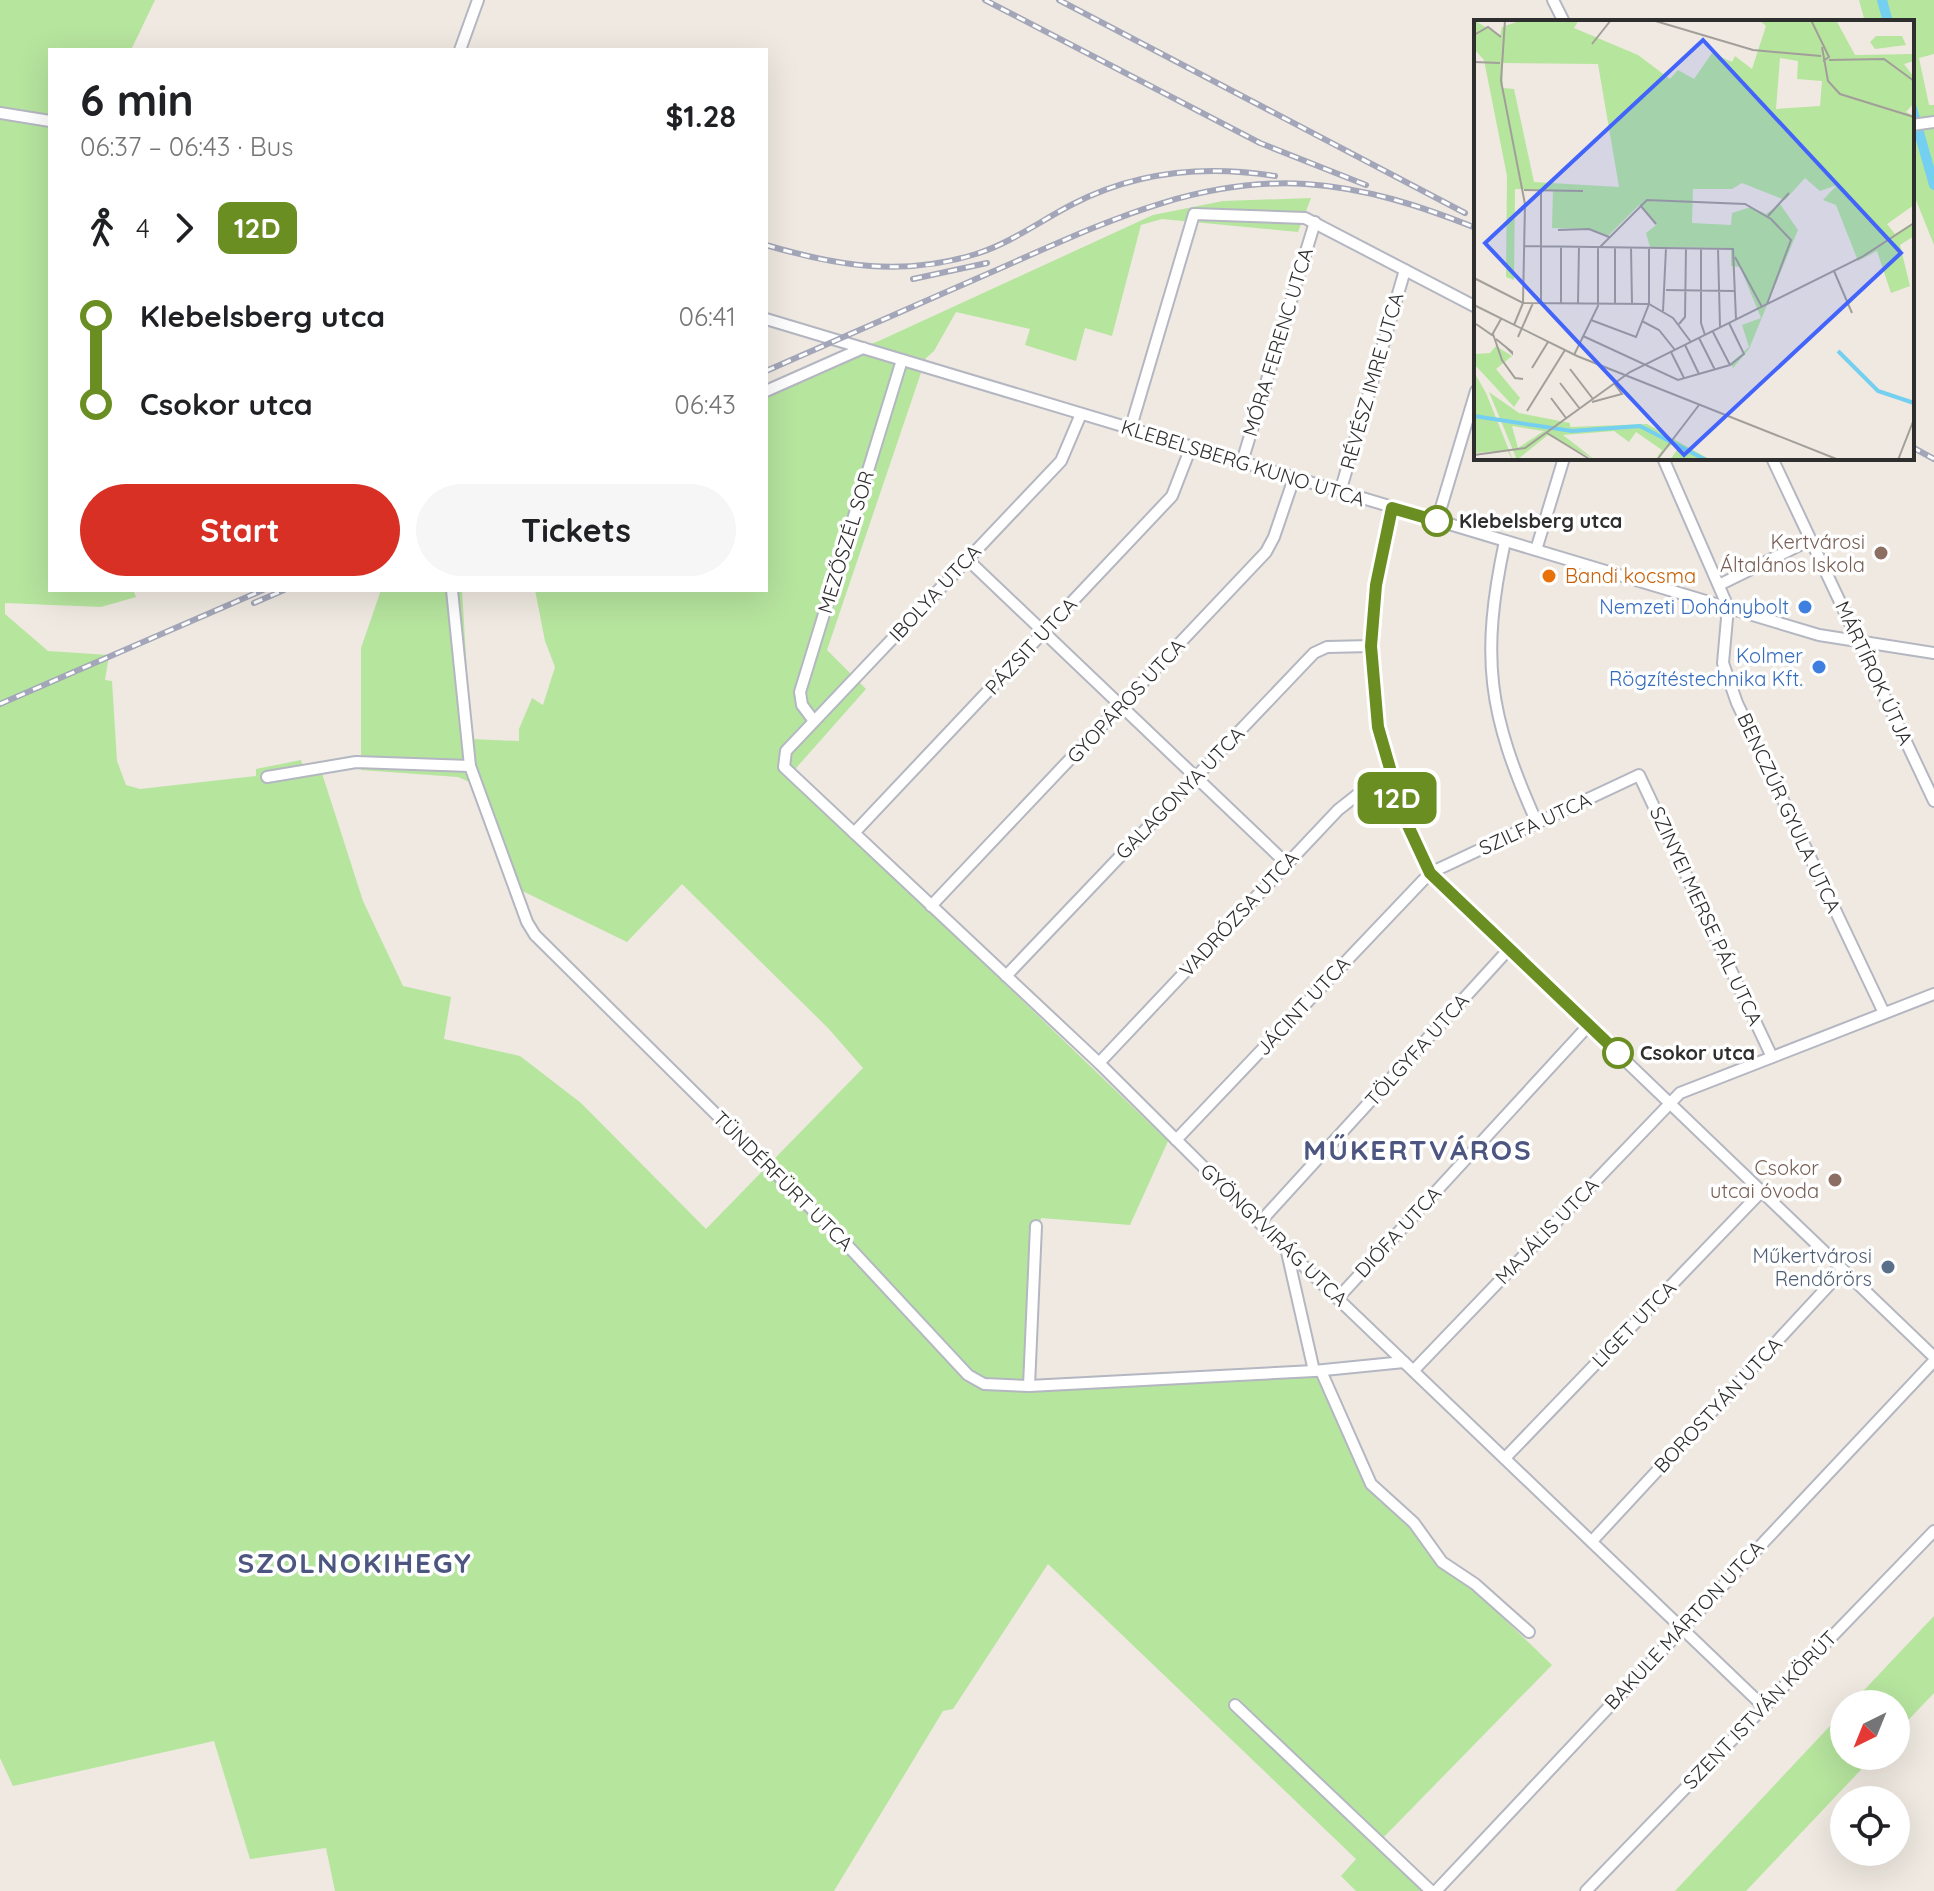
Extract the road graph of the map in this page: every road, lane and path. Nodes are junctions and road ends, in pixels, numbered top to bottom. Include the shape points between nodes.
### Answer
1 (478, 0) edge
2 (1553, 0) edge
3 (1563, 20) edge
4 (461, 48) edge
5 (0, 113) edge
6 (48, 121) edge
7 (1934, 122) edge
8 (1917, 124) edge
9 (1315, 222) junction
10 (1405, 270) junction
11 (1474, 306) edge
12 (768, 320) edge
13 (864, 348) junction
14 (902, 360) junction
15 (768, 390) edge
16 (1474, 398) edge
17 (1081, 414) junction
18 (1130, 430) junction
19 (1191, 447) junction
20 (1563, 460) edge
21 (1664, 460) edge
22 (1773, 460) edge
23 (1242, 462) junction
24 (1294, 478) junction
25 (1340, 492) junction
26 (1392, 508) junction
27 (1437, 521) junction
28 (1810, 540) junction
29 (1505, 541) junction
30 (1536, 550) junction
31 (967, 559) junction
32 (1721, 584) junction
33 (452, 592) edge
34 (1728, 607) junction
35 (1044, 632) junction
36 (1860, 643) junction
37 (1371, 646) junction
38 (1934, 653) edge
39 (1121, 706) junction
40 (814, 721) junction
41 (470, 766) junction
42 (784, 767) joint
43 (1639, 775) joint
44 (267, 777) dead end
45 (1195, 777) junction
46 (1392, 782) junction
47 (1934, 801) edge
48 (1537, 823) junction
49 (854, 833) junction
50 (1287, 864) junction
51 (1430, 873) junction
52 (931, 906) junction
53 (1509, 949) junction
54 (1006, 976) junction
55 (1934, 994) edge
56 (1884, 1013) junction
57 (1589, 1025) junction
58 (1772, 1057) junction
59 (1099, 1063) junction
60 (1670, 1102) junction
61 (1176, 1140) junction
62 (1762, 1191) junction
63 (1261, 1221) junction
64 (1036, 1226) dead end
65 (1287, 1250) junction
66 (1843, 1270) junction
67 (1338, 1298) junction
68 (1934, 1359) edge
69 (1404, 1362) junction
70 (1414, 1370) junction
71 (1318, 1371) junction
72 (1029, 1386) junction
73 (1506, 1457) junction
74 (1934, 1531) edge
75 (1593, 1540) junction
76 (1682, 1626) junction
77 (1529, 1632) dead end
78 (1235, 1705) dead end
79 (1763, 1706) junction
80 (1434, 1891) edge
81 (1586, 1891) edge

1 - 4 street
2 - 3 street
5 - 6 street
7 - 8 street
9 - 10 street
9 - 18 street via 1194,214
9 - 23 street, MÓRA FERENC UTCA
10 - 11 street
10 - 25 street, RÉVÉSZ IMRE UTCA
12 - 13 street, KLEBELSBERG KUNO UTCA
13 - 14 street, KLEBELSBERG KUNO UTCA
13 - 15 street
14 - 17 street, KLEBELSBERG KUNO UTCA
14 - 40 street, MEZŐSZÉL SOR via 800,692
16 - 27 street
17 - 18 street, KLEBELSBERG KUNO UTCA
17 - 31 street, IBOLYA UTCA via 1065,456
18 - 19 street, KLEBELSBERG KUNO UTCA
19 - 23 street, KLEBELSBERG KUNO UTCA
19 - 35 street, PÁZSIT UTCA via 1172,496
20 - 30 street
21 - 32 street
22 - 28 street, MÁRTÍROK ÚTJA
23 - 24 street, KLEBELSBERG KUNO UTCA
24 - 25 street, KLEBELSBERG KUNO UTCA
24 - 39 street, GYOPÁROS UTCA via 1266,552
25 - 26 street, KLEBELSBERG KUNO UTCA
26 - 27 street, KLEBELSBERG KUNO UTCA
26 - 37 street via 1376,585
27 - 29 street, KLEBELSBERG KUNO UTCA
28 - 32 street
28 - 36 street, MÁRTÍROK ÚTJA
29 - 30 street, KLEBELSBERG KUNO UTCA
29 - 48 street via 1491,615 1494,704 1513,769
30 - 34 street, KLEBELSBERG KUNO UTCA
31 - 35 street
31 - 40 street, IBOLYA UTCA
32 - 34 street
33 - 41 street, TÜNDÉRFÜRT UTCA
34 - 36 street, KLEBELSBERG KUNO UTCA
34 - 56 street, BENCZÚR GYULA UTCA via 1723,647 1728,682
35 - 39 street
35 - 49 street, PÁZSIT UTCA
36 - 38 street, KLEBELSBERG KUNO UTCA
36 - 47 street, MÁRTÍROK ÚTJA
37 - 45 street, GALAGONYA UTCA via 1327,647 1314,653
37 - 46 street via 1376,714
39 - 45 street
39 - 52 street, GYOPÁROS UTCA
40 - 42 street, IBOLYA UTCA via 783,756
41 - 44 street via 356,762
41 - 72 street, TÜNDÉRFÜRT UTCA via 527,922 545,947 835,1232 968,1375 984,1384
42 - 49 street, GYÖNGYVIRÁG UTCA
43 - 48 street, SZILFA UTCA
43 - 58 street, SZINYEI MERSE PÁL UTCA
45 - 50 street
45 - 54 street, GALAGONYA UTCA
46 - 50 street, VADRÓZSA UTCA via 1347,801
46 - 51 street
48 - 51 street, SZILFA UTCA
49 - 52 street, GYÖNGYVIRÁG UTCA
50 - 59 street, VADRÓZSA UTCA
51 - 53 street
51 - 61 street, JÁCINT UTCA
52 - 54 street, GYÖNGYVIRÁG UTCA
53 - 57 street
53 - 63 street, TÖLGYFA UTCA
54 - 59 street, GYÖNGYVIRÁG UTCA
55 - 56 street
56 - 58 street
57 - 60 street
57 - 67 street, DIÓFA UTCA
58 - 60 street, MAJÁLIS UTCA via 1680,1093
59 - 61 street, GYÖNGYVIRÁG UTCA
60 - 62 street
60 - 70 street, MAJÁLIS UTCA
61 - 63 street, GYÖNGYVIRÁG UTCA
62 - 66 street
62 - 73 street, LIGET UTCA
63 - 65 street, GYÖNGYVIRÁG UTCA
64 - 72 street
65 - 67 street, GYÖNGYVIRÁG UTCA
65 - 71 street
66 - 68 street
66 - 75 street, BOROSTYÁN UTCA
67 - 69 street, GYÖNGYVIRÁG UTCA
68 - 76 street, BAKULE MÁRTON UTCA
69 - 70 street, GYÖNGYVIRÁG UTCA
69 - 71 street, TÜNDÉRFÜRT UTCA
70 - 73 street, GYÖNGYVIRÁG UTCA
71 - 72 street, TÜNDÉRFÜRT UTCA
71 - 77 street via 1371,1484 1414,1523 1442,1562
73 - 75 street, GYÖNGYVIRÁG UTCA
74 - 79 street, SZENT ISTVÁN KÖRÚT
75 - 76 street, GYÖNGYVIRÁG UTCA
76 - 79 street, GYÖNGYVIRÁG UTCA
76 - 80 street, BAKULE MÁRTON UTCA
78 - 80 street
79 - 81 street, SZENT ISTVÁN KÖRÚT

